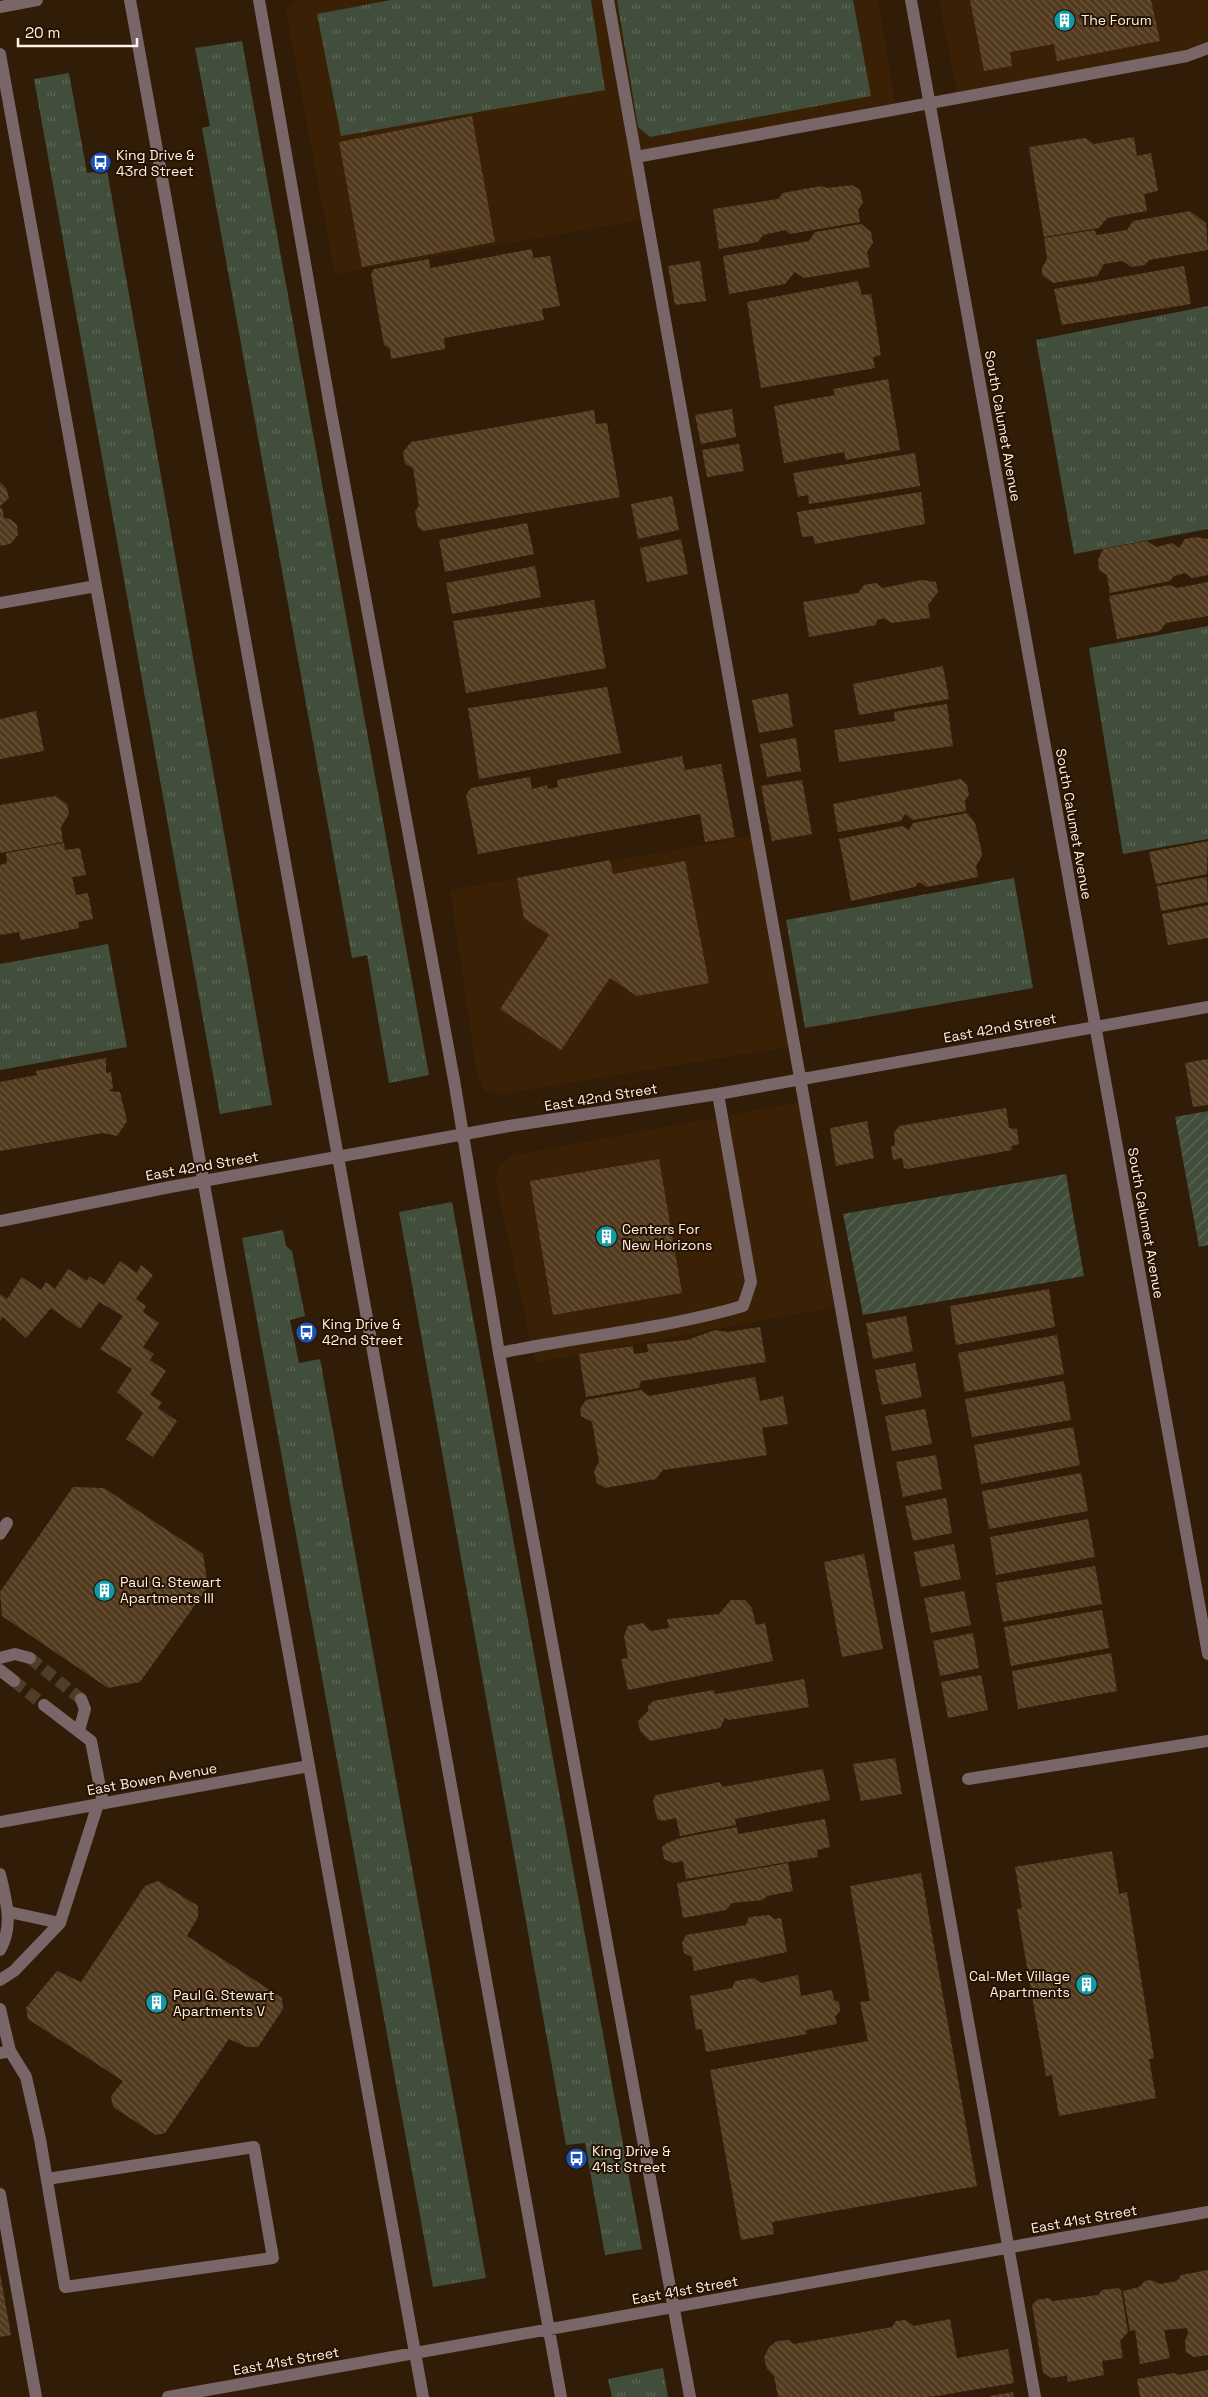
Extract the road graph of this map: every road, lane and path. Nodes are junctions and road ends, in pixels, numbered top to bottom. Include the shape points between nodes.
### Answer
1 (37, 0) edge
2 (130, 0) edge
3 (259, 0) edge
4 (608, 0) edge
5 (911, 0) edge
6 (0, 6) edge
7 (1208, 48) edge
8 (0, 54) edge
9 (930, 104) junction
10 (636, 157) junction
11 (96, 586) junction
12 (0, 603) edge
13 (1208, 1006) edge
14 (1095, 1026) junction
15 (801, 1080) junction
16 (718, 1094) junction
17 (463, 1134) junction
18 (339, 1157) junction
19 (204, 1181) junction
20 (0, 1221) edge
21 (499, 1353) junction
22 (1208, 1654) edge
23 (0, 1658) edge
24 (30, 1658) tunnel mouth
25 (0, 1670) edge
26 (14, 1681) tunnel mouth
27 (81, 1699) dead end
28 (44, 1705) tunnel mouth
29 (79, 1731) junction
30 (1208, 1741) edge
31 (309, 1766) junction
32 (968, 1779) dead end
33 (100, 1804) junction
34 (0, 1822) edge
35 (0, 1874) edge
36 (8, 1912) junction
37 (60, 1923) junction
38 (0, 1950) edge
39 (0, 1980) edge
40 (0, 2009) edge
41 (5, 2052) edge
42 (47, 2180) junction
43 (0, 2194) edge
44 (1208, 2212) edge
45 (1007, 2248) junction
46 (674, 2307) junction
47 (548, 2329) junction
48 (415, 2353) junction
49 (36, 2397) edge
50 (168, 2397) edge
51 (423, 2397) edge
52 (561, 2397) edge
53 (690, 2397) edge
54 (1035, 2397) edge

1 - 6 street
2 - 18 street
3 - 17 street
4 - 10 street
5 - 9 street, South Calumet Avenue
7 - 9 street via 1186,56
8 - 11 street
9 - 10 street
9 - 14 street, South Calumet Avenue
10 - 15 street
11 - 12 street
11 - 19 street
13 - 14 street, East 42nd Street
14 - 15 street, East 42nd Street
14 - 22 street, South Calumet Avenue
15 - 16 street, East 42nd Street
15 - 45 street
16 - 17 street, East 42nd Street
16 - 21 street via 751,1282 743,1306 699,1319 559,1340
17 - 18 street, East 42nd Street
17 - 21 street
18 - 19 street, East 42nd Street
18 - 47 street
19 - 20 street, East 42nd Street
19 - 31 street
21 - 46 street
23 - 24 street via 15,1654
25 - 26 street
27 - 29 street via 85,1709
28 - 29 street
29 - 33 street via 91,1741
30 - 32 street
31 - 33 street, East Bowen Avenue
31 - 48 street
33 - 34 street, East Bowen Avenue
33 - 37 street
35 - 36 street
36 - 37 street
36 - 38 street via 7,1938
37 - 39 street via 14,1971
40 - 41 street
41 - 42 street via 26,2077
42 - 42 street via 66,2287 272,2258 254,2147
43 - 49 street
44 - 45 street, East 41st Street
45 - 46 street, East 41st Street
45 - 54 street
46 - 47 street, East 41st Street
46 - 53 street
47 - 48 street, East 41st Street
47 - 52 street
48 - 50 street, East 41st Street
48 - 51 street

